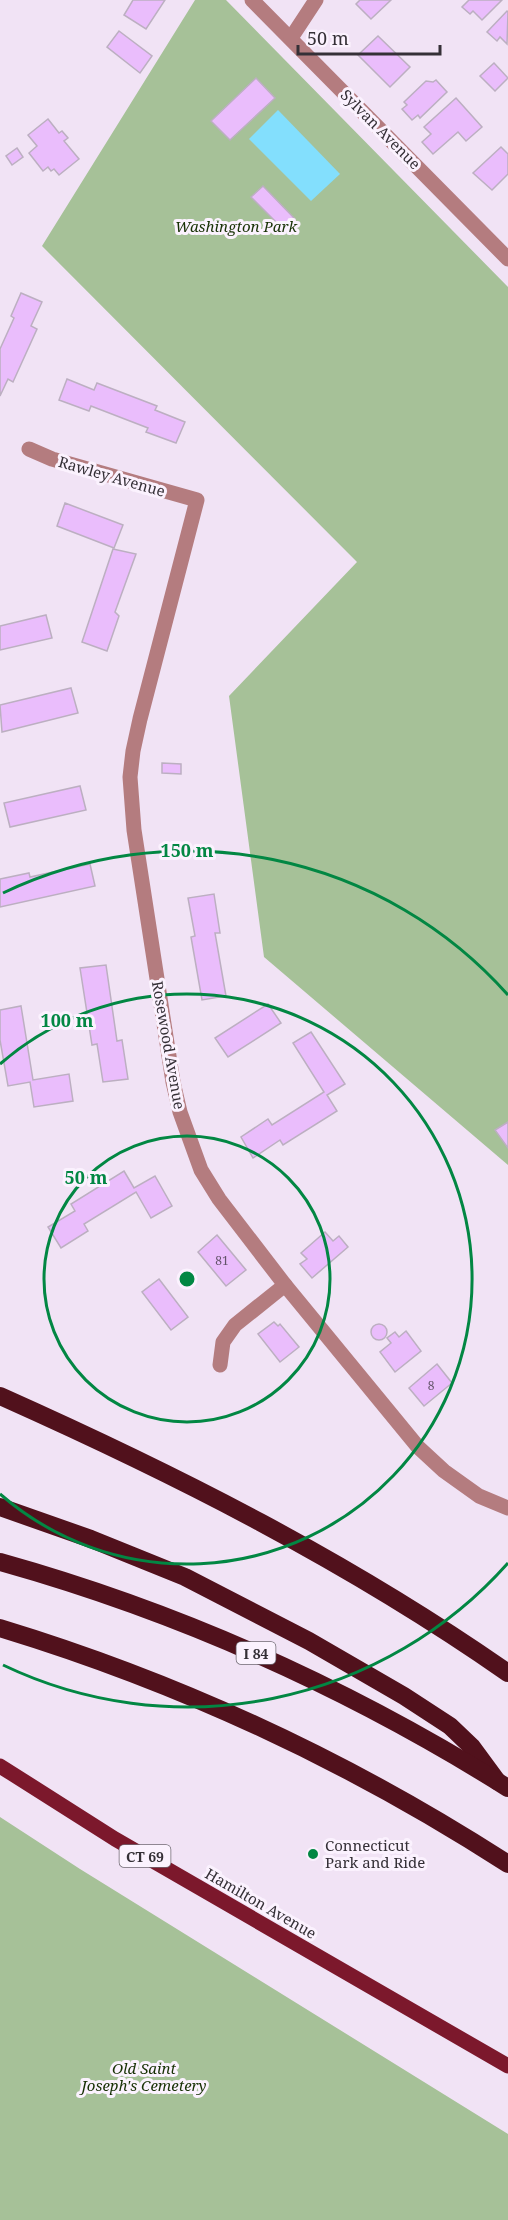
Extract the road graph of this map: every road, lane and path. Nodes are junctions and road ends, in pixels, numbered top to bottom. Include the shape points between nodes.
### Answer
1 (252, 0) edge
2 (316, 0) edge
3 (291, 38) junction
4 (508, 259) edge
5 (28, 449) dead end
6 (197, 500) joint
7 (285, 1286) junction
8 (220, 1365) dead end
9 (0, 1396) edge
10 (0, 1507) edge
11 (508, 1508) edge
12 (0, 1562) edge
13 (0, 1628) edge
14 (508, 1673) edge
15 (0, 1766) edge
16 (502, 1785) edge
17 (508, 1864) edge
18 (508, 2066) edge

1 - 3 street, Sylvan Avenue
2 - 3 street
3 - 4 street, Sylvan Avenue
5 - 6 street, Rawley Avenue
6 - 7 street, Rosewood Avenue via 133,751 134,830 173,1082 186,1132 201,1170 219,1199
7 - 8 street via 235,1325 223,1342
7 - 11 street, Rosewood Avenue via 418,1447 480,1496
9 - 14 highway via 168,1474 270,1527 367,1582
10 - 16 highway via 185,1577 309,1641 450,1726
12 - 16 highway, I 84 via 108,1596 266,1657 369,1708
13 - 17 highway via 148,1678 254,1723 364,1778
15 - 18 main road, Hamilton Avenue / CT 69 via 124,1844

